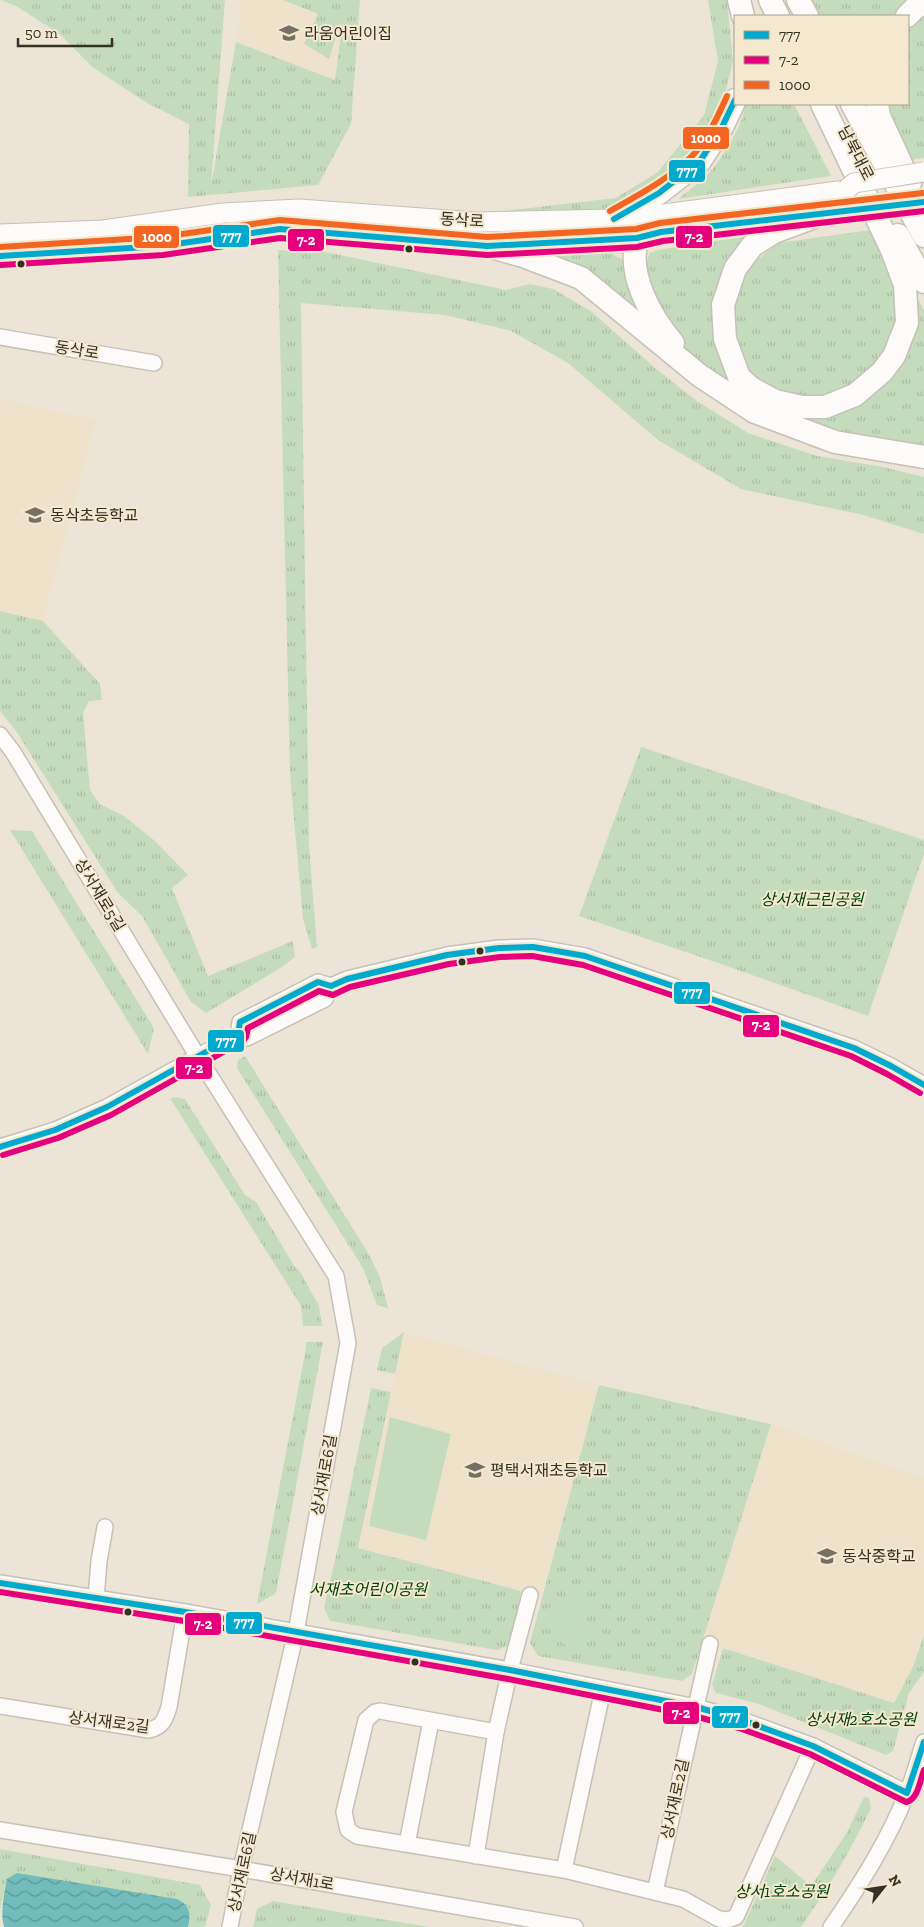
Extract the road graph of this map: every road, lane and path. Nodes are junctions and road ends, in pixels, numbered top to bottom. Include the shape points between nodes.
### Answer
1 (739, 0) edge
2 (770, 0) edge
3 (798, 0) edge
4 (924, 2) edge
5 (744, 15) edge
6 (778, 15) edge
7 (806, 15) edge
8 (908, 15) edge
9 (734, 102) edge
10 (822, 105) edge
11 (830, 105) edge
12 (853, 105) edge
13 (877, 105) edge
14 (924, 172) edge
15 (924, 179) edge
16 (851, 200) junction
17 (924, 202) edge
18 (656, 215) junction
19 (924, 216) edge
20 (614, 219) junction
21 (0, 234) edge
22 (924, 236) edge
23 (637, 238) junction
24 (487, 246) junction
25 (0, 256) edge
26 (924, 282) edge
27 (0, 337) edge
28 (154, 363) dead end
29 (699, 375) junction
30 (924, 457) edge
31 (0, 735) edge
32 (198, 1057) junction
33 (924, 1086) edge
34 (0, 1147) edge
35 (105, 1527) dead end
36 (0, 1583) edge
37 (530, 1595) dead end
38 (96, 1598) junction
39 (185, 1612) junction
40 (296, 1632) junction
41 (710, 1644) dead end
42 (510, 1670) junction
43 (603, 1689) junction
44 (0, 1706) edge
45 (696, 1707) junction
46 (430, 1721) junction
47 (496, 1732) junction
48 (924, 1742) edge
49 (813, 1746) junction
50 (907, 1794) junction
51 (0, 1830) edge
52 (407, 1844) junction
53 (476, 1856) junction
54 (241, 1869) junction
55 (564, 1870) junction
56 (655, 1892) junction
57 (230, 1927) edge
58 (575, 1927) edge
59 (831, 1927) edge

1 - 5 highway
2 - 6 highway
3 - 7 highway
4 - 8 highway
9 - 20 highway via 700,161 659,193
10 - 16 highway via 892,250 905,286 907,323 894,356 882,372 855,395 826,407 802,407 775,401 739,377 725,339 723,306 735,269 752,246 774,232
11 - 26 highway, 남북대로
12 - 22 highway, 남북대로
13 - 19 highway via 879,116
14 - 16 main road, bridge via 854,183
15 - 16 main road, 동삭로
16 - 17 main road, 동삭로, bridge
16 - 18 main road, 동삭로
16 - 23 main road, 동삭로
18 - 20 main road, 동삭로
18 - 23 highway
20 - 21 main road, 동삭로 via 476,222 299,209 223,214 103,230
23 - 24 main road, 동삭로
23 - 29 highway via 634,264 647,306
24 - 25 main road, 동삭로 via 280,229 162,246
24 - 29 highway via 581,278
27 - 28 street, 동삭로
29 - 30 highway via 755,412 801,430 835,442
31 - 32 street, 상서재로5길
32 - 33 street via 238,1034 240,1022 318,982 331,986 347,979 448,955 533,947 585,956 854,1048
32 - 34 street via 107,1107 55,1130
32 - 40 street, 상서재로6길 via 336,1276 348,1344
35 - 38 street
36 - 38 street
37 - 42 street
38 - 39 street
39 - 40 street
39 - 44 street, 상서재로2길 via 169,1707 161,1726 149,1730
40 - 42 street
40 - 54 street, 상서재로6길
41 - 45 street, 상서재로2길
42 - 43 street
42 - 47 street
43 - 45 street
43 - 55 street
45 - 49 street
45 - 56 street, 상서재로2길
46 - 47 street
46 - 52 street
46 - 52 street via 380,1711 369,1716 344,1812 348,1830 357,1836
47 - 53 street
48 - 50 street
49 - 50 street
49 - 56 street via 736,1917 719,1919 683,1900
50 - 59 street via 859,1887
51 - 54 street, 상서재1로
52 - 53 street
53 - 55 street
54 - 57 street, 상서재로6길
54 - 58 street, 상서재1로
55 - 56 street

